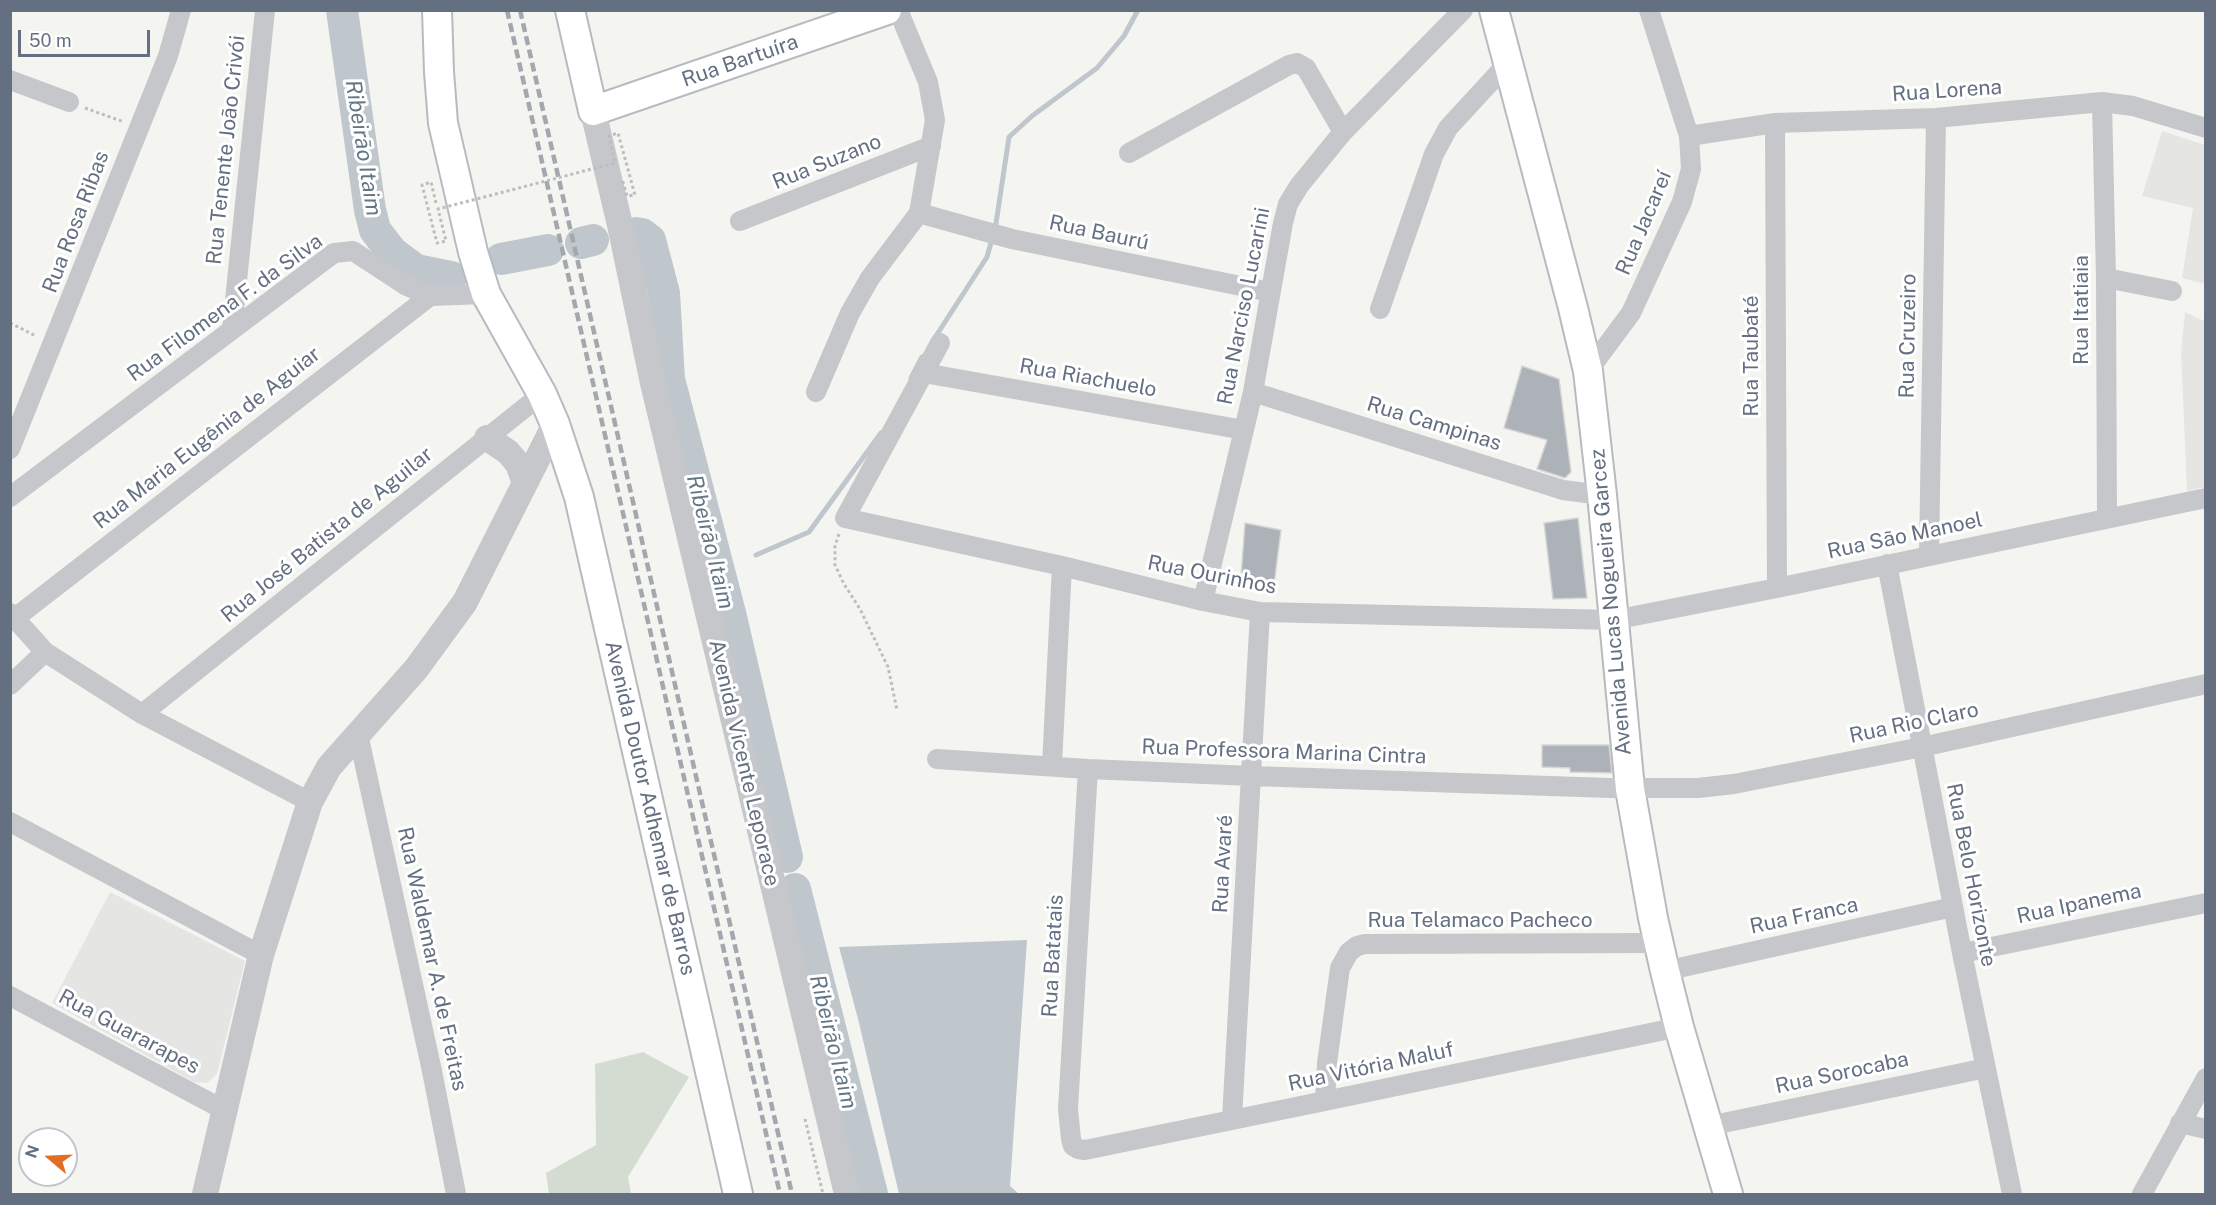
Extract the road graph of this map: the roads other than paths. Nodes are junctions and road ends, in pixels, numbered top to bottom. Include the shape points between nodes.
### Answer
1 (181, 10) edge
2 (265, 10) edge
3 (437, 10) edge
4 (570, 10) edge
5 (887, 10) edge
6 (898, 10) edge
7 (1463, 10) edge
8 (1494, 10) edge
9 (1649, 10) edge
10 (1508, 64) junction
11 (10, 80) edge
12 (69, 102) road end
13 (2102, 102) junction
14 (593, 111) junction
15 (1936, 118) junction
16 (1775, 123) junction
17 (2205, 128) edge
18 (1343, 132) junction
19 (1689, 136) junction
20 (931, 146) junction
21 (1130, 153) dead end
22 (920, 213) junction
23 (740, 222) dead end
24 (2106, 278) junction
25 (483, 287) junction
26 (2172, 291) dead end
27 (1270, 292) junction
28 (430, 296) junction
29 (1380, 309) dead end
30 (232, 329) junction
31 (940, 343) dead end
32 (1588, 371) junction
33 (924, 373) junction
34 (816, 392) dead end
35 (1253, 392) junction
36 (542, 394) junction
37 (555, 424) junction
38 (1244, 430) junction
39 (487, 438) junction
40 (10, 450) edge
41 (525, 483) junction
42 (1602, 495) junction
43 (10, 497) edge
44 (2205, 498) edge
45 (2107, 519) junction
46 (1929, 555) junction
47 (1887, 564) junction
48 (1062, 566) junction
49 (1778, 588) junction
50 (1203, 601) junction
51 (1260, 612) junction
52 (13, 615) edge
53 (1614, 620) junction
54 (45, 652) junction
55 (2205, 684) edge
56 (10, 685) edge
57 (142, 714) junction
58 (358, 734) junction
59 (1922, 747) junction
60 (937, 759) dead end
61 (1052, 765) junction
62 (1088, 769) junction
63 (1252, 776) junction
64 (1630, 789) junction
65 (310, 802) junction
66 (10, 822) edge
67 (2205, 903) edge
68 (1953, 907) junction
69 (1659, 943) junction
70 (1962, 953) junction
71 (261, 955) junction
72 (1665, 971) junction
73 (10, 996) edge
74 (1679, 1027) junction
75 (1986, 1068) junction
76 (2205, 1078) edge
77 (1325, 1101) junction
78 (224, 1110) junction
79 (1232, 1119) junction
80 (2180, 1124) junction
81 (1709, 1126) junction
82 (2205, 1129) edge
83 (1073, 1146) joint
84 (205, 1194) edge
85 (456, 1194) edge
86 (738, 1194) edge
87 (847, 1194) edge
88 (1728, 1194) edge
89 (2012, 1194) edge
90 (2142, 1194) edge

1 - 40 street, Rua Rosa Ribas via 168,56
2 - 30 street, Rua Tenente João Crivói
3 - 25 main road, Avenida Doutor Adhemar de Barros via 444,123
4 - 14 main road
5 - 14 main road, Rua Bartuíra
6 - 20 street via 928,82 935,120
7 - 18 street, Rua Narciso Lucarini
8 - 10 main road, Avenida Lucas Nogueira Garcez
9 - 19 street, Rua Jacareí
10 - 29 street via 1448,128 1434,154
10 - 32 main road, Avenida Lucas Nogueira Garcez
11 - 12 street
13 - 15 street, Rua Lorena
13 - 17 street, Rua Lorena via 2133,106
13 - 24 street, Rua Itatiaia
14 - 87 street, Avenida Vicente Leporace via 653,383
15 - 16 street, Rua Lorena
15 - 46 street, Rua Cruzeiro
16 - 19 street, Rua Lorena
16 - 49 street, Rua Taubaté
18 - 21 street via 1306,68 1298,63
18 - 27 street, Rua Narciso Lucarini via 1288,204
19 - 32 street, Rua Jacareí via 1692,169 1682,202 1631,312
20 - 22 street
20 - 23 street, Rua Suzano
22 - 27 street, Rua Baurú via 1012,239
22 - 34 street via 870,278 850,313
24 - 26 street
24 - 45 street, Rua Itatiaia
25 - 28 street, Rua Filomena F. da Silva
25 - 36 main road, Avenida Doutor Adhemar de Barros
27 - 35 street, Rua Narciso Lucarini
28 - 30 street, Rua Filomena F. da Silva via 405,285 353,251 346,251 334,253
28 - 52 street, Rua Maria Eugênia de Aguiar
30 - 43 street, Rua Filomena F. da Silva
31 - 33 street
32 - 42 main road, Avenida Lucas Nogueira Garcez
33 - 38 street, Rua Riachuelo
33 - 48 street, Rua Ourinhos via 845,518
35 - 38 street, Rua Narciso Lucarini
35 - 42 street, Rua Campinas via 1563,490
36 - 37 main road, Avenida Doutor Adhemar de Barros
36 - 39 street, Rua José Batista de Aguilar
37 - 41 street
37 - 86 main road, Avenida Doutor Adhemar de Barros via 579,497
38 - 50 street, Rua Narciso Lucarini
39 - 41 street via 508,452
39 - 57 street, Rua José Batista de Aguilar
41 - 58 street via 465,602 416,669
42 - 53 main road, Avenida Lucas Nogueira Garcez
44 - 45 street, Rua São Manoel
45 - 46 street, Rua São Manoel
46 - 47 street, Rua São Manoel
47 - 49 street, Rua São Manoel
47 - 59 street, Rua Belo Horizonte
48 - 50 street, Rua Ourinhos
48 - 61 street
49 - 53 street, Rua São Manoel
50 - 51 street, Rua Ourinhos
51 - 53 street, Rua Ourinhos
51 - 63 street, Rua Avaré
52 - 54 street
53 - 64 main road, Avenida Lucas Nogueira Garcez
54 - 56 street
54 - 57 street
55 - 59 street, Rua Rio Claro
57 - 65 street
58 - 65 street via 329,767
58 - 85 street, Rua Waldemar A. de Freitas
59 - 64 street, Rua Rio Claro via 1734,784
59 - 68 street, Rua Belo Horizonte
60 - 61 street, Rua Professora Marina Cintra
61 - 62 street, Rua Professora Marina Cintra
62 - 63 street, Rua Professora Marina Cintra
62 - 83 street, Rua Batatais via 1068,1109
63 - 64 street, Rua Professora Marina Cintra
63 - 79 street, Rua Avaré
64 - 69 main road, Avenida Lucas Nogueira Garcez
65 - 71 street
66 - 71 street
67 - 70 street, Rua Ipanema
68 - 70 street, Rua Belo Horizonte
68 - 72 street, Rua Franca
69 - 72 main road, Avenida Lucas Nogueira Garcez
69 - 77 street, Rua Telamaco Pacheco via 1358,946 1349,952 1340,968
70 - 75 street, Rua Belo Horizonte
71 - 78 street
72 - 74 main road, Avenida Lucas Nogueira Garcez
73 - 78 street, Rua Guararapes
74 - 77 street, Rua Vitória Maluf
74 - 81 main road, Avenida Lucas Nogueira Garcez
75 - 81 street, Rua Sorocaba
75 - 89 street, Rua Belo Horizonte
76 - 80 street
77 - 79 street, Rua Vitória Maluf
78 - 84 street
79 - 83 street, Rua Vitória Maluf via 1085,1150
80 - 82 street
80 - 90 street
81 - 88 main road, Avenida Lucas Nogueira Garcez

